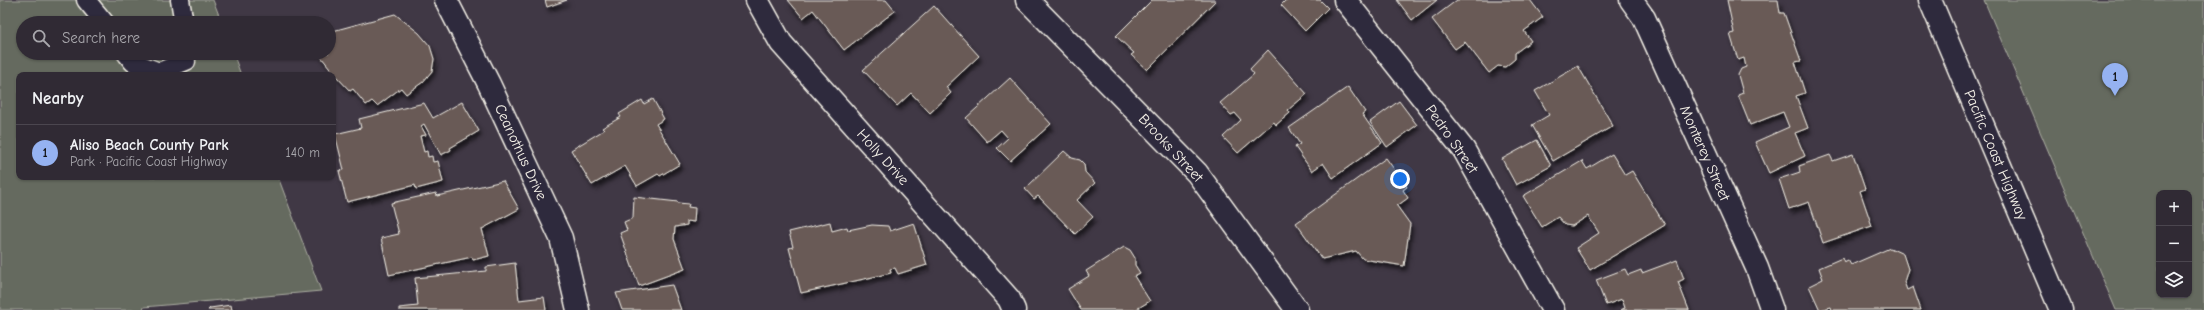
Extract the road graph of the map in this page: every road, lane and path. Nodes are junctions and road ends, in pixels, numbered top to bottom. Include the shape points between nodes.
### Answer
1 (86, 0) edge
2 (180, 0) edge
3 (446, 0) edge
4 (757, 0) edge
5 (1028, 0) edge
6 (1345, 0) edge
7 (1631, 0) edge
8 (1930, 0) edge
9 (99, 16) edge
10 (183, 16) edge
11 (131, 60) edge
12 (186, 60) edge
13 (159, 72) edge
14 (159, 72) edge
15 (578, 310) edge
16 (1014, 310) edge
17 (1297, 310) edge
18 (1553, 310) edge
19 (1772, 310) edge
20 (2061, 310) edge

1 - 9 lane
2 - 10 lane
3 - 15 main road, Ceanothus Drive via 489,84 561,238
4 - 16 main road, Holly Drive via 781,43 1009,299
5 - 17 main road, Brooks Street via 1197,174
6 - 18 main road, Pedro Street via 1464,150
7 - 19 main road, Monterey Street via 1644,18 1757,268
8 - 20 main road, Pacific Coast Highway
11 - 13 lane
12 - 14 lane

